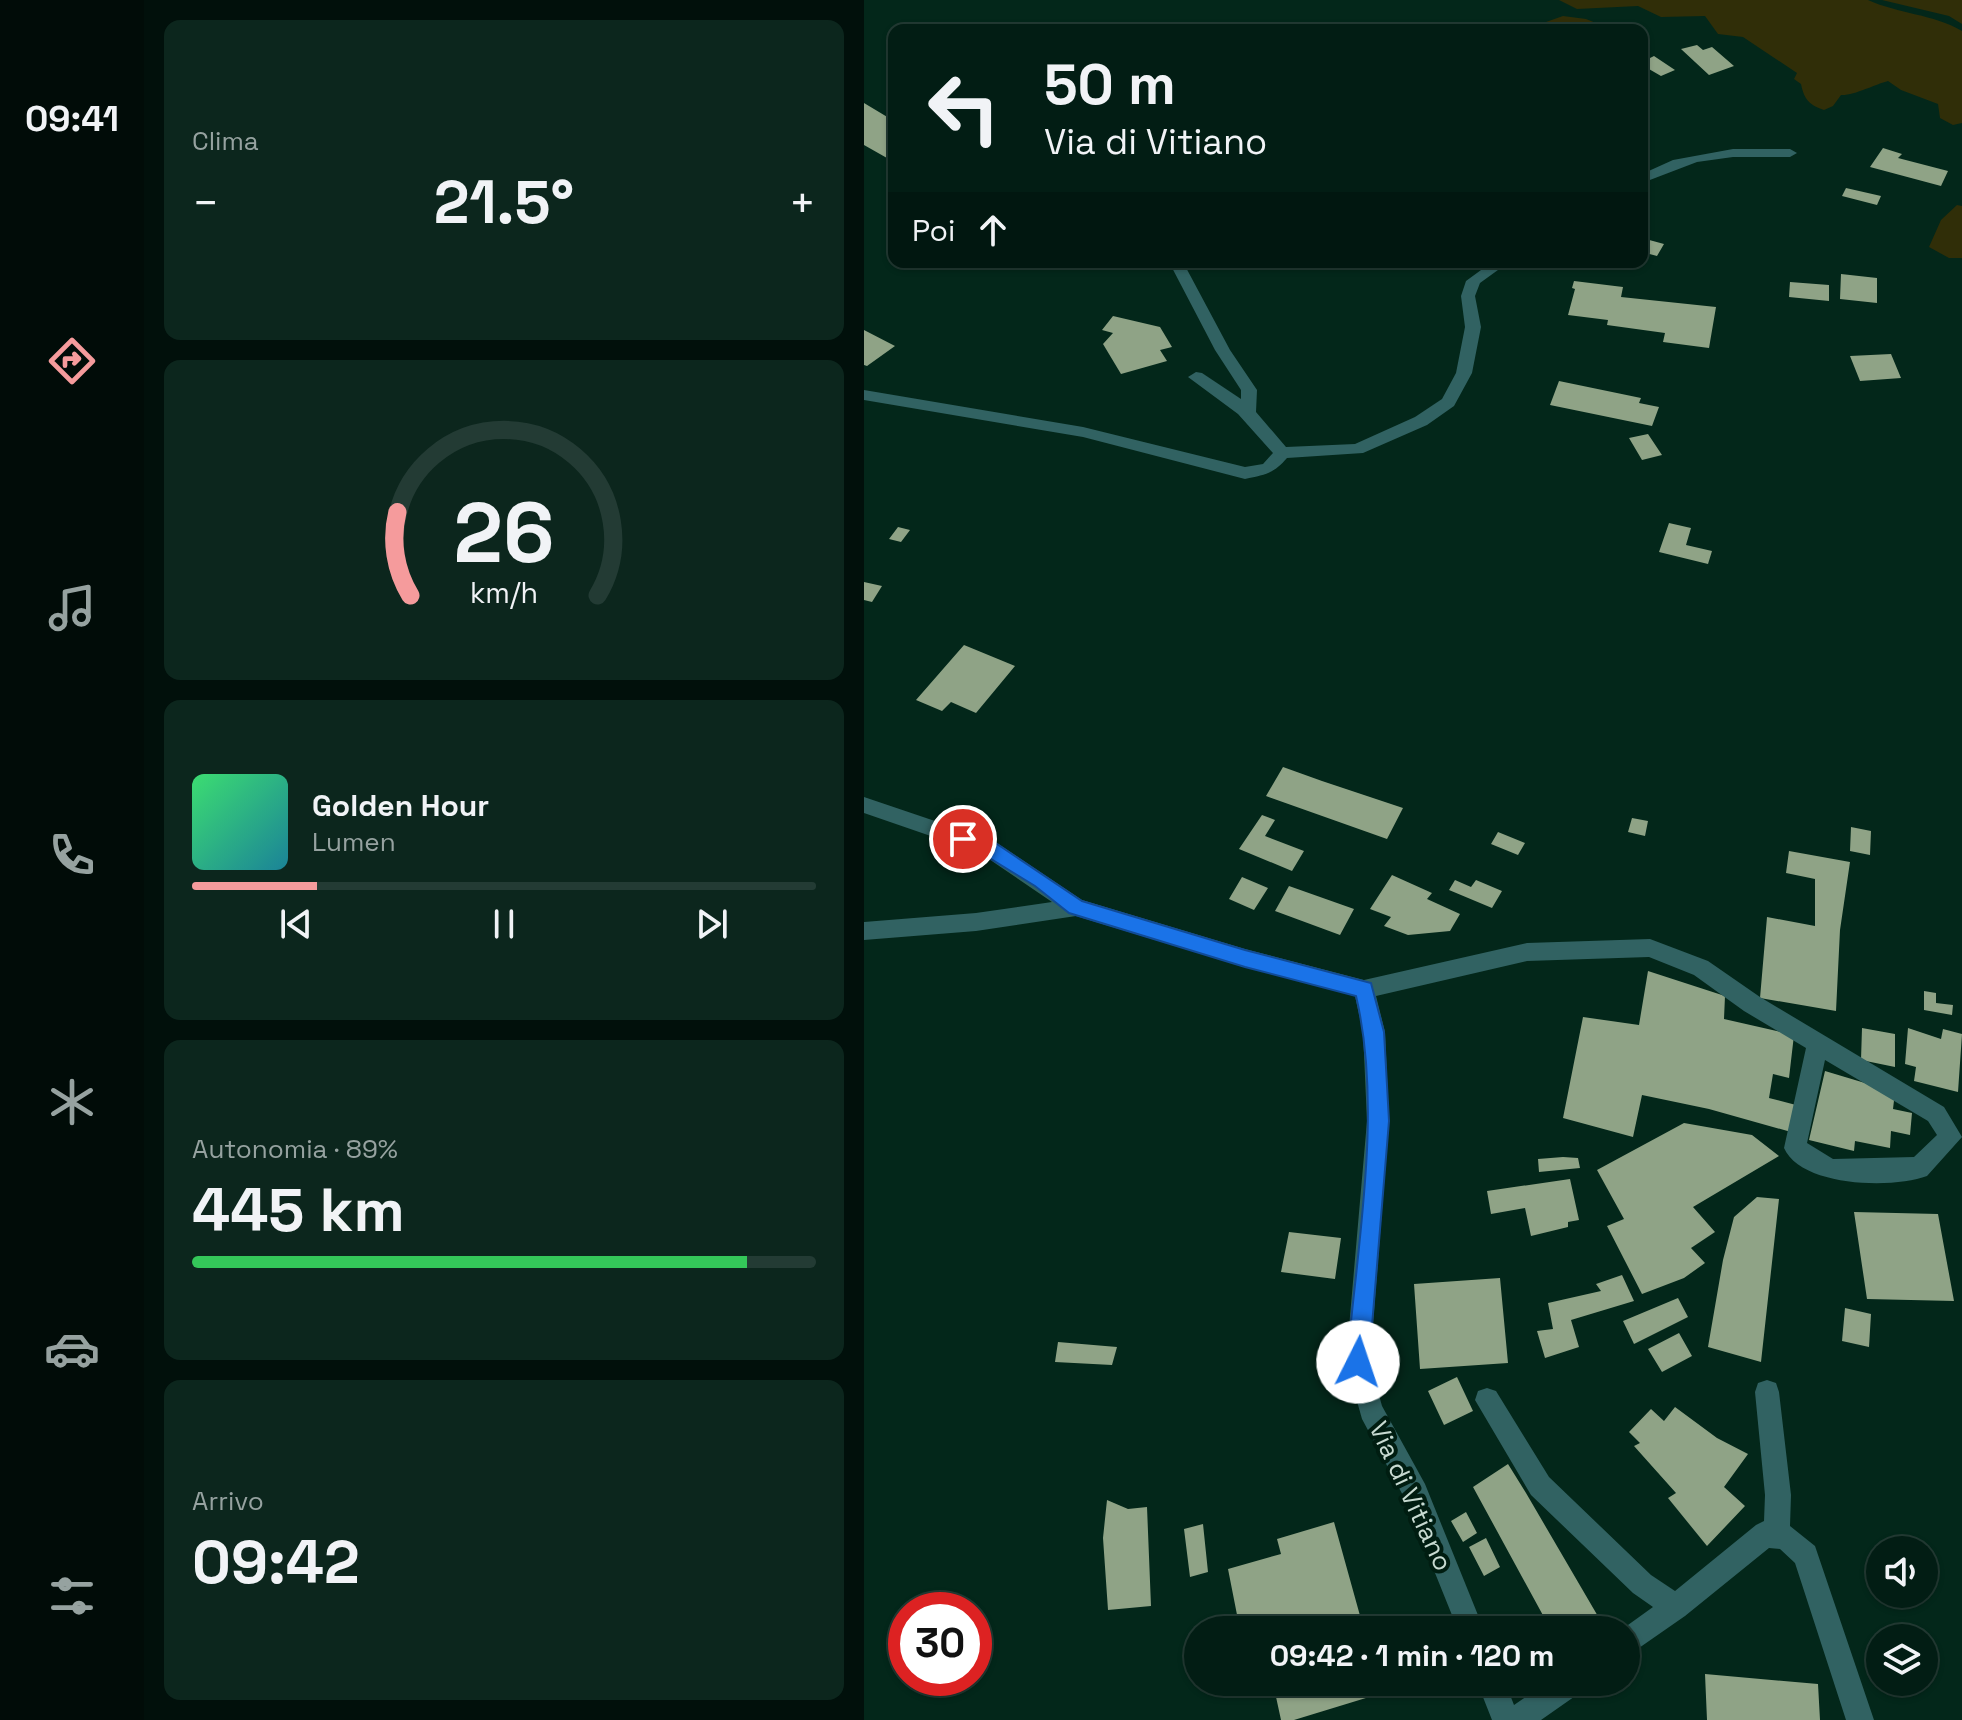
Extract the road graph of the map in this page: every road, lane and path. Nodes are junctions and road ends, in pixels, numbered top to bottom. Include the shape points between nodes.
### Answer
1 (1790, 153) dead end
2 (1648, 175) edge
3 (1179, 268) edge
4 (1493, 268) edge
5 (1196, 377) dead end
6 (864, 395) edge
7 (1248, 411) junction
8 (1282, 453) junction
9 (864, 805) edge
10 (1076, 907) junction
11 (864, 931) edge
12 (1364, 989) junction
13 (1818, 1044) junction
14 (1767, 1392) dead end
15 (1487, 1400) dead end
16 (1777, 1535) junction
17 (1676, 1607) junction
18 (1465, 1616) edge
19 (1640, 1633) edge
20 (1497, 1696) edge
21 (1551, 1696) edge
22 (1506, 1720) edge
23 (1517, 1720) edge
24 (1860, 1720) edge

1 - 2 street via 1697,156
3 - 7 street via 1249,390
4 - 8 street via 1473,281 1468,296 1473,327 1464,373 1448,402 1421,421 1357,449
5 - 7 street
6 - 8 street via 1083,432 1245,473 1268,469
7 - 8 street
9 - 10 street via 987,847
10 - 11 street
10 - 12 street
12 - 13 street via 1527,952 1650,948 1701,968
12 - 18 street, Via di Vitiano via 1374,1032 1378,1121 1358,1362 1371,1410 1416,1493
13 - 13 street via 1795,1148 1830,1170 1919,1168 1951,1136 1936,1114
14 - 16 street
15 - 17 street via 1540,1486 1642,1584
16 - 17 street via 1765,1534
16 - 24 street via 1806,1555
17 - 19 street
20 - 22 street
21 - 23 street

